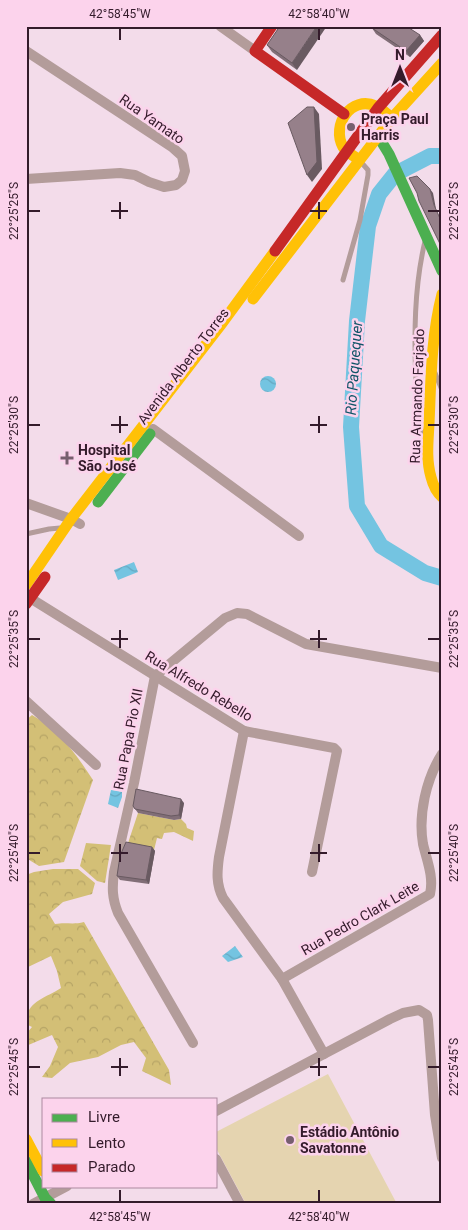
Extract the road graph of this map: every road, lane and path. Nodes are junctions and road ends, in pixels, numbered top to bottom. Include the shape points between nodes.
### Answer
1 (272, 26) edge
2 (227, 28) edge
3 (442, 35) edge
4 (26, 51) edge
5 (255, 51) junction
6 (442, 63) edge
7 (378, 108) junction
8 (344, 114) junction
9 (392, 118) junction
10 (378, 136) junction
11 (346, 151) junction
12 (360, 161) junction
13 (26, 179) edge
14 (427, 236) junction
15 (442, 271) edge
16 (343, 280) dead end
17 (442, 294) edge
18 (431, 360) junction
19 (442, 390) edge
20 (153, 429) junction
21 (428, 442) junction
22 (442, 497) edge
23 (26, 503) edge
24 (72, 524) junction
25 (26, 534) edge
26 (299, 536) dead end
27 (26, 585) edge
28 (28, 601) edge
29 (442, 668) edge
30 (155, 676) junction
31 (26, 701) edge
32 (244, 731) junction
33 (442, 754) edge
34 (96, 765) dead end
35 (312, 872) dead end
36 (282, 979) junction
37 (193, 1043) dead end
38 (324, 1054) junction
39 (218, 1110) edge
40 (26, 1139) edge
41 (442, 1158) edge
42 (26, 1161) edge
43 (218, 1163) edge
44 (42, 1169) edge
45 (42, 1185) edge
46 (64, 1188) edge
47 (50, 1197) edge
48 (33, 1204) edge
49 (240, 1204) edge

1 - 5 main road
2 - 5 street
3 - 7 main road, Avenida Alberto Torres
4 - 13 street, Rua Yamato via 172,147 182,156 185,171 176,185 164,187 135,175 120,173
5 - 8 main road
6 - 9 main road, Avenida Alberto Torres
7 - 8 main road via 371,104 361,105
7 - 9 main road
7 - 11 main road, Avenida Alberto Torres
8 - 11 main road via 340,140
9 - 10 main road, Avenida Alberto Torres
10 - 12 main road, Avenida Alberto Torres
10 - 14 main road via 390,154
11 - 12 main road
11 - 24 main road, Avenida Alberto Torres via 220,326 125,447
12 - 16 lane via 368,175 360,220
12 - 20 main road, Avenida Alberto Torres
14 - 15 main road
14 - 21 lane via 415,305 414,350 420,428
17 - 18 main road, Rua Armando Farjado via 435,320
18 - 19 lane
18 - 21 main road, Rua Armando Farjado
20 - 24 main road, Avenida Alberto Torres
20 - 26 street
21 - 22 main road, Rua Armando Farjado via 433,485
23 - 24 street
24 - 25 lane
24 - 27 main road, Avenida Alberto Torres
24 - 28 main road, Avenida Alberto Torres
28 - 30 street, Rua Alfredo Rebello
29 - 30 street, Rua Papa Pio XII via 306,644 247,614 237,613 224,618
30 - 32 street, Rua Alfredo Rebello
30 - 37 street, Rua Papa Pio XII via 114,872 113,901
31 - 34 street
32 - 35 street, Rua Alfredo Rebello via 334,748 337,752
32 - 36 street via 216,875 223,898
33 - 36 street, Rua Pedro Clark Leite via 430,778 422,818 430,894
36 - 38 street
38 - 39 street
38 - 41 street via 403,1013 419,1010 427,1015
40 - 44 main road
42 - 45 main road
43 - 49 street
46 - 47 street
47 - 48 street

